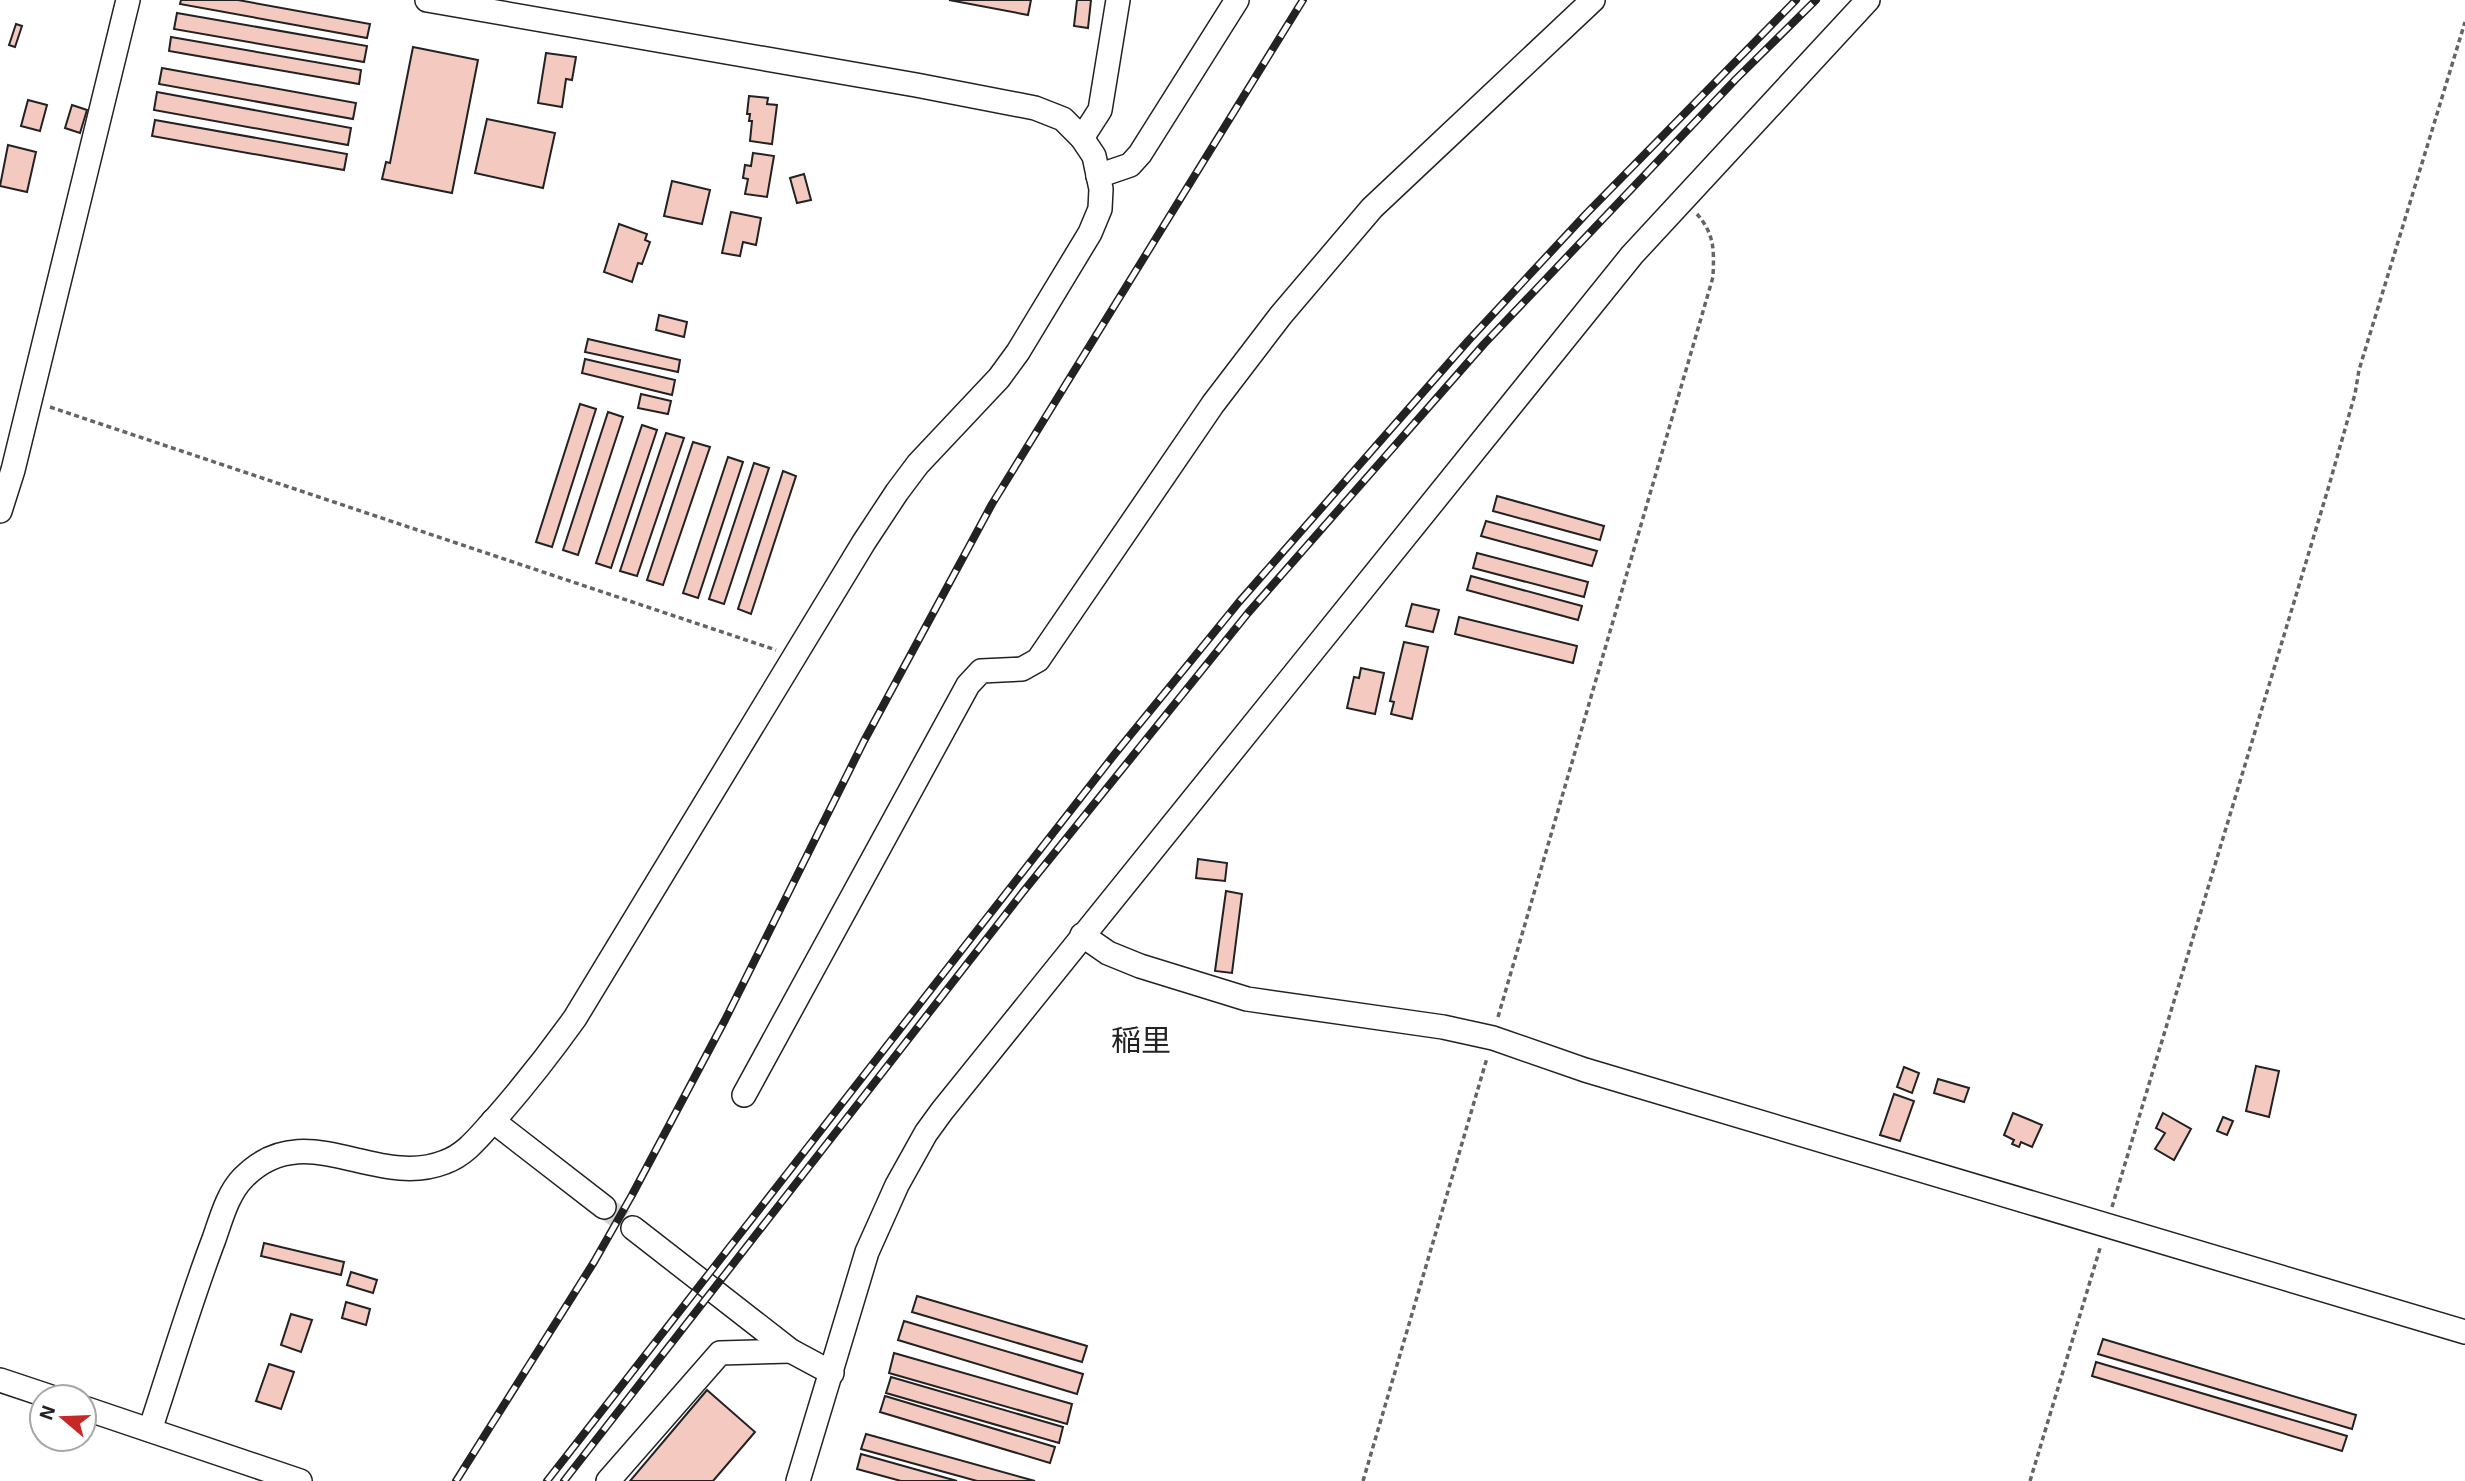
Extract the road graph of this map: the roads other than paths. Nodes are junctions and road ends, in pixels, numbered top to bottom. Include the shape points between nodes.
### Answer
1 (128, 0) edge
2 (427, 0) edge
3 (1118, 0) edge
4 (1237, 0) edge
5 (1593, 0) edge
6 (1868, 0) edge
7 (1082, 138) junction
8 (1098, 176) junction
9 (0, 511) edge
10 (1082, 935) junction
11 (744, 1095) dead end
12 (493, 1121) junction
13 (604, 1207) tunnel mouth
14 (633, 1228) tunnel mouth
15 (2465, 1332) edge
16 (791, 1350) junction
17 (832, 1373) junction
18 (0, 1380) edge
19 (28, 1389) edge
20 (98, 1413) edge
21 (150, 1430) junction
22 (300, 1481) edge
23 (608, 1481) edge
24 (798, 1481) edge

1 - 9 street
2 - 7 street via 1035,108 1063,119
3 - 7 street via 1100,110
4 - 8 street via 1140,154 1130,165
5 - 11 street via 1372,208 1282,315 1213,404 1038,660 1022,669 981,671 968,685
6 - 10 street via 1623,265
7 - 8 street via 1094,156
8 - 12 street via 1100,209 1045,310 999,378 897,492 828,598 575,1018
10 - 15 street via 1108,953 1140,966 1247,999 1493,1038 1585,1070
10 - 17 street via 926,1133 867,1252
12 - 13 street
12 - 21 street via 467,1149 445,1162 411,1170 321,1152 299,1151 264,1159 241,1180 227,1205
14 - 16 street
16 - 17 street
16 - 23 street via 720,1353
17 - 24 street
18 - 19 street
20 - 21 street
21 - 22 street

